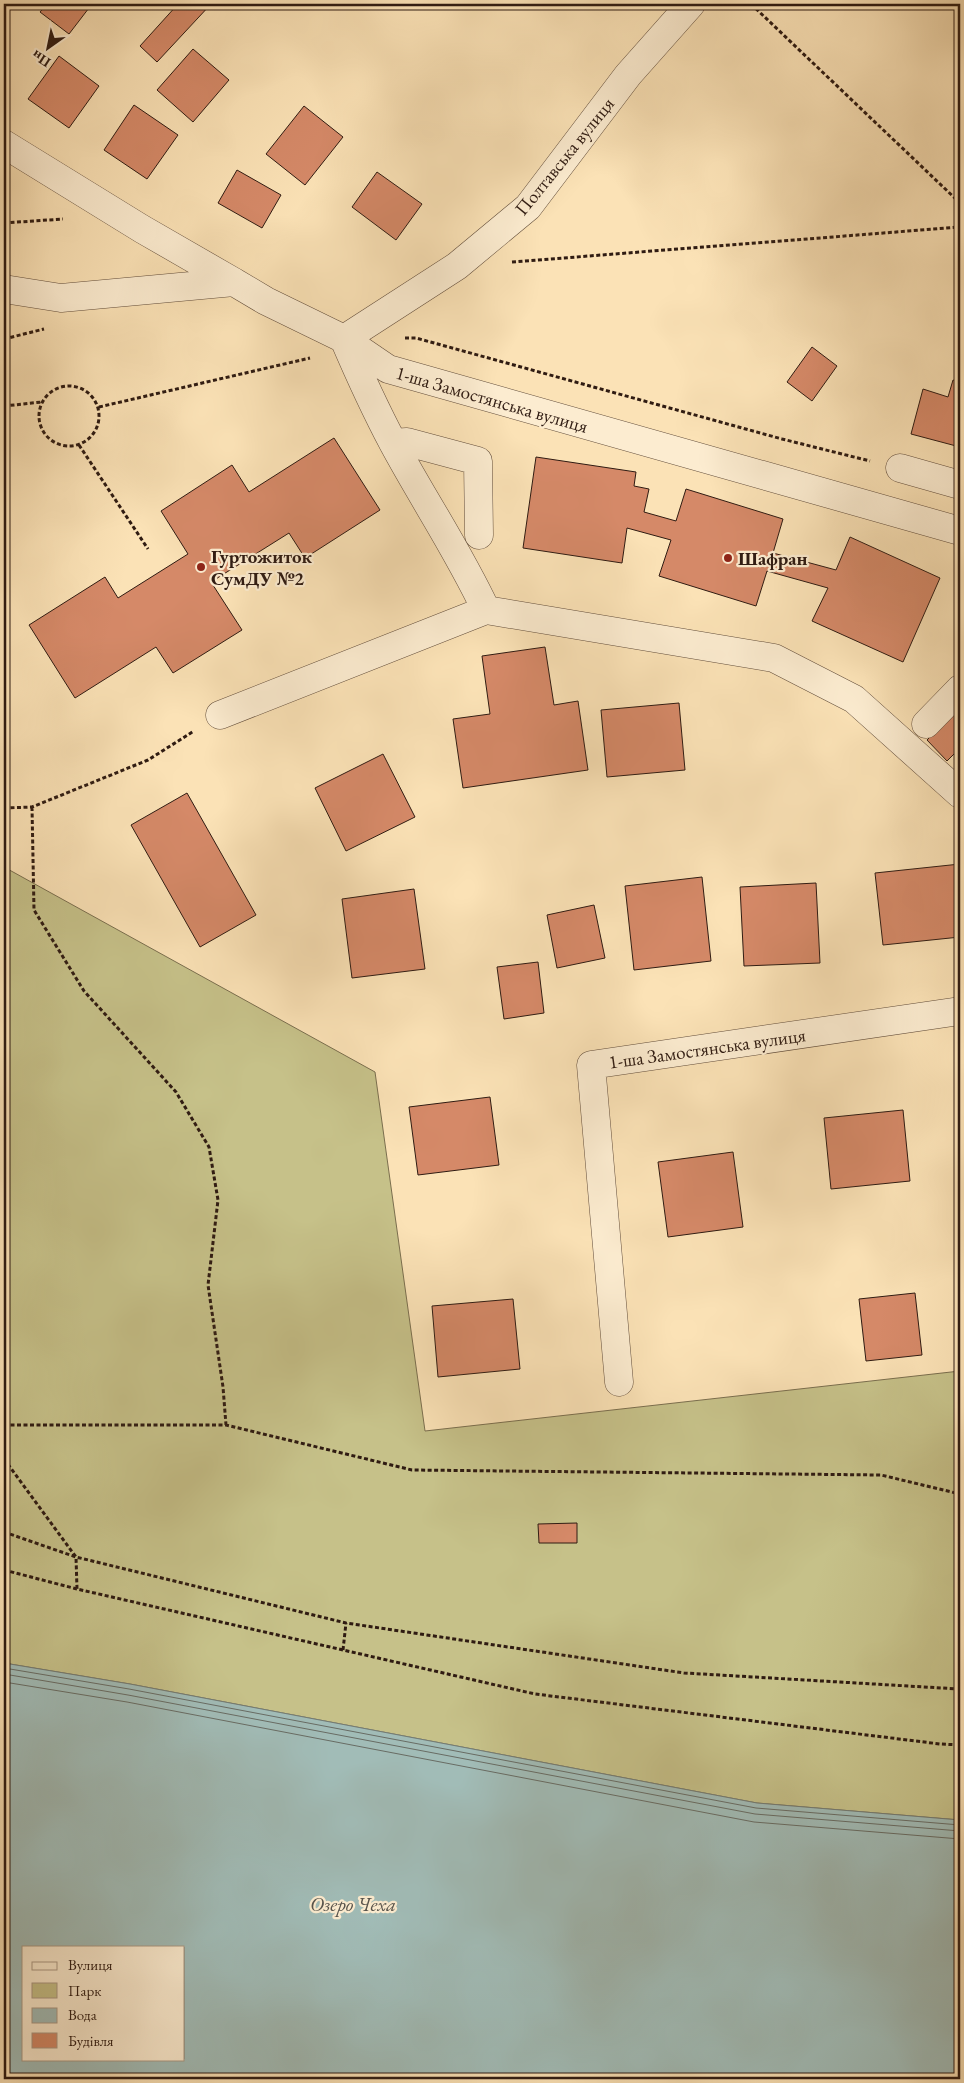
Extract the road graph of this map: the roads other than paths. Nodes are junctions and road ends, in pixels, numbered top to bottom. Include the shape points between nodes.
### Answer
1 (691, 4) edge
2 (4, 144) edge
3 (234, 282) junction
4 (4, 290) edge
5 (344, 339) junction
6 (393, 443) junction
7 (900, 468) road end
8 (960, 485) edge
9 (960, 531) edge
10 (479, 535) dead end
11 (486, 610) junction
12 (960, 689) edge
13 (220, 715) road end
14 (926, 724) dead end
15 (960, 794) edge
16 (960, 1011) edge
17 (619, 1382) dead end

1 - 5 street, Полтавська вулиця via 628,75 528,207 457,266
2 - 3 street, 1-ша Замостянська вулиця
3 - 4 street via 61,298
3 - 5 street, 1-ша Замостянська вулиця
5 - 6 street
5 - 9 street, 1-ша Замостянська вулиця via 388,370
6 - 10 street via 407,442 478,461
6 - 11 street via 469,573
7 - 8 street
11 - 13 street
11 - 15 street via 774,658 854,699
12 - 14 street
16 - 17 street, 1-ша Замостянська вулиця via 592,1065

